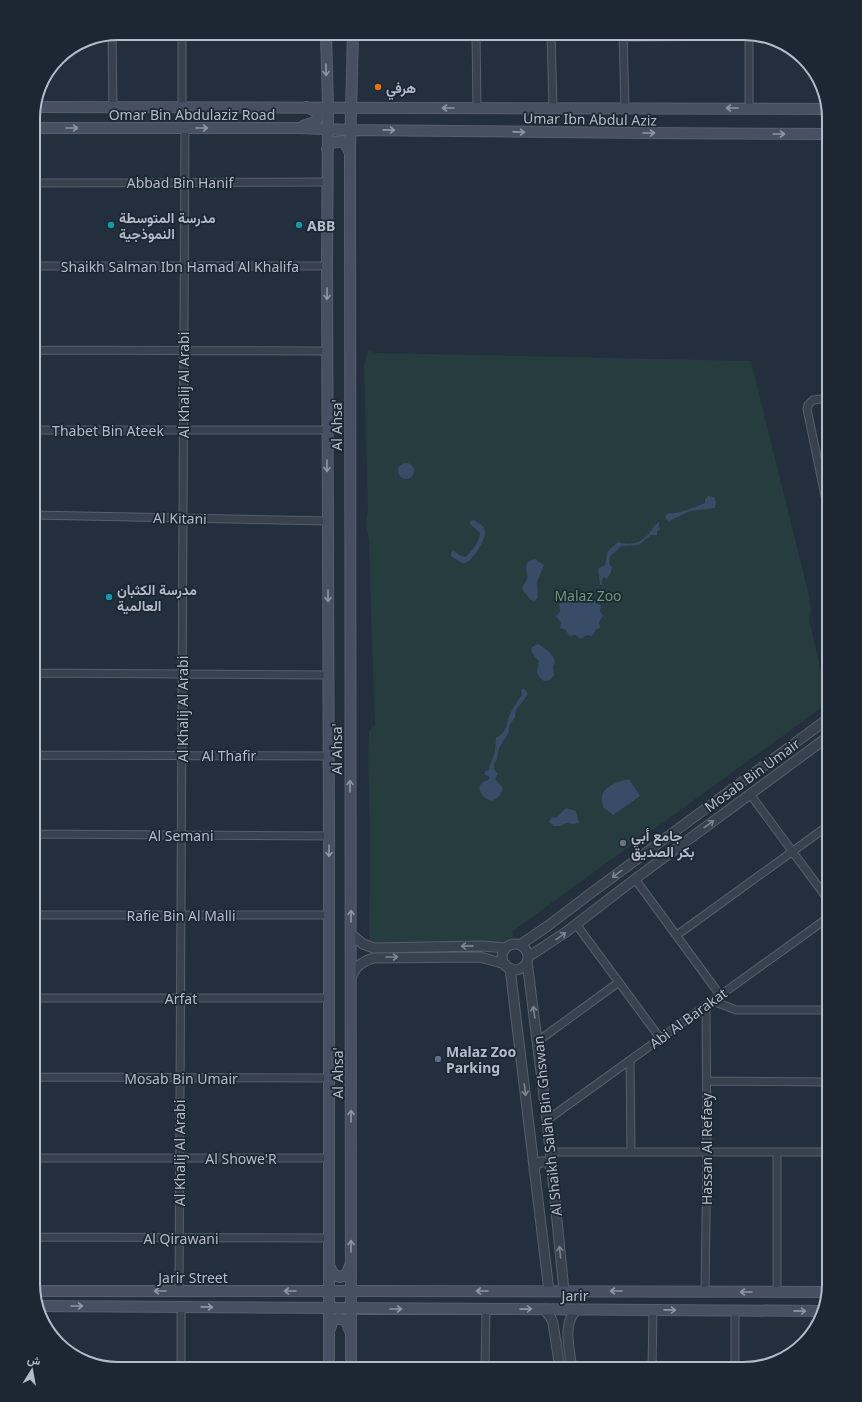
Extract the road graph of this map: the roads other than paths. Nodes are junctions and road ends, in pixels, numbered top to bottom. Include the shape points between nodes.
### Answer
1 (112, 40) edge
2 (182, 40) edge
3 (326, 40) edge
4 (353, 40) edge
5 (476, 40) edge
6 (551, 40) edge
7 (623, 40) edge
8 (750, 40) edge
9 (326, 89) junction
10 (351, 91) junction
11 (41, 107) edge
12 (113, 107) junction
13 (182, 107) junction
14 (305, 107) junction
15 (328, 107) junction
16 (350, 107) junction
17 (375, 108) junction
18 (477, 108) junction
19 (553, 108) junction
20 (749, 108) junction
21 (625, 109) junction
22 (821, 109) edge
23 (40, 128) edge
24 (185, 128) junction
25 (298, 128) junction
26 (327, 128) junction
27 (350, 130) junction
28 (368, 130) junction
29 (822, 134) edge
30 (327, 149) junction
31 (350, 153) junction
32 (184, 182) junction
33 (327, 182) junction
34 (40, 183) edge
35 (40, 266) edge
36 (184, 266) junction
37 (327, 266) junction
38 (40, 350) edge
39 (184, 350) junction
40 (327, 351) junction
41 (822, 399) edge
42 (40, 430) edge
43 (183, 430) junction
44 (328, 430) junction
45 (822, 481) edge
46 (40, 515) edge
47 (183, 518) junction
48 (327, 521) junction
49 (40, 672) edge
50 (182, 674) junction
51 (328, 675) junction
52 (822, 723) edge
53 (822, 741) edge
54 (40, 755) edge
55 (181, 755) junction
56 (328, 756) junction
57 (750, 794) junction
58 (822, 830) edge
59 (40, 834) edge
60 (181, 835) junction
61 (329, 836) junction
62 (792, 852) junction
63 (636, 879) junction
64 (822, 892) edge
65 (40, 915) edge
66 (181, 915) junction
67 (328, 915) junction
68 (822, 922) edge
69 (576, 924) junction
70 (350, 934) junction
71 (677, 935) junction
72 (520, 945) junction
73 (374, 948) junction
74 (506, 948) junction
75 (374, 958) junction
76 (528, 959) junction
77 (507, 966) junction
78 (351, 980) junction
79 (619, 982) junction
80 (720, 995) junction
81 (40, 998) edge
82 (180, 998) junction
83 (329, 998) junction
84 (713, 1001) junction
85 (706, 1006) junction
86 (822, 1010) edge
87 (660, 1038) junction
88 (538, 1041) junction
89 (630, 1061) junction
90 (40, 1077) edge
91 (180, 1078) junction
92 (329, 1078) junction
93 (707, 1082) junction
94 (822, 1082) edge
95 (547, 1120) junction
96 (550, 1150) junction
97 (707, 1151) junction
98 (631, 1152) junction
99 (777, 1152) junction
100 (822, 1152) edge
101 (532, 1154) junction
102 (40, 1158) edge
103 (179, 1158) junction
104 (329, 1158) junction
105 (552, 1168) junction
106 (534, 1170) junction
107 (40, 1237) edge
108 (179, 1238) junction
109 (329, 1238) junction
110 (350, 1264) junction
111 (329, 1265) junction
112 (41, 1291) edge
113 (179, 1291) junction
114 (309, 1291) junction
115 (329, 1291) junction
116 (351, 1291) junction
117 (370, 1291) junction
118 (549, 1291) junction
119 (564, 1291) junction
120 (705, 1292) junction
121 (777, 1292) junction
122 (821, 1292) edge
123 (43, 1306) edge
124 (181, 1307) junction
125 (308, 1308) junction
126 (330, 1308) junction
127 (351, 1309) junction
128 (371, 1309) junction
129 (486, 1309) junction
130 (544, 1309) junction
131 (578, 1309) junction
132 (653, 1310) junction
133 (735, 1310) junction
134 (817, 1311) edge
135 (568, 1332) junction
136 (555, 1333) junction
137 (329, 1334) junction
138 (351, 1335) junction
139 (570, 1348) junction
140 (558, 1349) junction
141 (181, 1362) edge
142 (329, 1362) edge
143 (351, 1362) edge
144 (485, 1362) edge
145 (559, 1362) edge
146 (571, 1362) edge
147 (652, 1362) edge
148 (735, 1362) edge

1 - 12 street
2 - 13 street
3 -> 9 main road, Al Ahsa'
4 - 10 main road, Al Ahsa'
5 - 18 street
6 - 19 street
7 - 21 street
8 - 20 street
9 - 10 main road via 336,101 348,98
9 - 15 main road, Al Ahsa'
10 - 16 main road, Al Ahsa'
11 - 12 main road, Omar Bin Abdulaziz Road
12 - 13 main road, Omar Bin Abdulaziz Road
13 - 14 main road, Omar Bin Abdulaziz Road
14 - 15 main road, Omar Bin Abdulaziz Road
14 - 25 main road via 316,112 317,119
15 - 16 main road, Omar Bin Abdulaziz Road
15 - 26 main road, Al Ahsa'
16 - 17 main road, Umar Ibn Abdul Aziz
16 - 27 main road, Al Ahsa'
18 -> 17 main road, Umar Ibn Abdul Aziz
17 - 28 main road via 363,110 358,116 358,125
18 - 19 main road, Umar Ibn Abdul Aziz
19 - 21 main road, Umar Ibn Abdul Aziz
20 -> 21 main road, Umar Ibn Abdul Aziz
20 - 22 main road, Umar Ibn Abdul Aziz
23 -> 24 main road, Omar Bin Abdulaziz Road
24 -> 25 main road, Omar Bin Abdulaziz Road
24 - 32 street, Al Khalij Al Arabi
25 - 26 main road, Omar Bin Abdulaziz Road
26 - 27 main road, Omar Bin Abdulaziz Road
26 - 30 main road, Al Ahsa'
27 - 28 main road, Umar Ibn Abdul Aziz
27 - 31 main road, Al Ahsa'
28 -> 29 main road, Umar Ibn Abdul Aziz
30 - 31 main road via 331,143 342,141
30 - 33 main road, Al Ahsa'
70 -> 31 main road, Al Ahsa'
32 - 33 street, Abbad Bin Hanif
32 - 34 street, Abbad Bin Hanif
32 - 36 street, Al Khalij Al Arabi
33 - 37 main road, Al Ahsa'
35 - 36 street, Shaikh Salman Ibn Hamad Al Khalifa
36 - 37 street, Shaikh Salman Ibn Hamad Al Khalifa
36 - 39 street, Al Khalij Al Arabi
37 -> 40 main road, Al Ahsa'
38 - 39 street
39 - 40 street
39 - 43 street, Al Khalij Al Arabi
40 - 44 main road, Al Ahsa'
41 - 45 street via 812,400 807,409
42 - 43 street, Thabet Bin Ateek
43 - 44 street, Thabet Bin Ateek
43 - 47 street, Al Khalij Al Arabi
44 -> 48 main road, Al Ahsa'
46 - 47 street, Al Kitani
47 - 48 street, Al Kitani
47 - 50 street, Al Khalij Al Arabi
48 -> 51 main road, Al Ahsa'
49 - 50 street
50 - 51 street
50 - 55 street, Al Khalij Al Arabi
51 - 56 main road, Al Ahsa'
52 -> 72 street, Mosab Bin Umair
53 - 57 street, Mosab Bin Umair
54 - 55 street, Al Thafir
55 - 56 street, Al Thafir
55 - 60 street, Al Khalij Al Arabi
56 - 61 main road, Al Ahsa'
57 - 62 street
63 -> 57 street, Mosab Bin Umair
58 - 62 street
59 - 60 street, Al Semani
60 - 61 street, Al Semani
60 - 66 street, Al Khalij Al Arabi
61 -> 67 main road, Al Ahsa'
62 - 64 street
62 - 71 street
63 - 69 street, Mosab Bin Umair
63 - 71 street
65 - 66 street, Rafie Bin Al Malli
66 - 67 street, Rafie Bin Al Malli
66 - 82 street, Al Khalij Al Arabi
67 - 83 main road, Al Ahsa'
68 - 80 street, Abi Al Barakat
76 -> 69 street, Mosab Bin Umair
69 - 79 street
70 - 73 street, Mosab Bin Umair via 363,944
70 - 78 main road, Al Ahsa'
71 - 80 street
72 - 74 street, Mosab Bin Umair via 512,944
72 - 76 street via 526,950
74 -> 73 street, Mosab Bin Umair
73 - 75 street
74 - 77 street via 503,954
75 -> 77 street via 480,958
75 - 78 street via 358,965
76 - 77 street, Mosab Bin Umair via 518,969
88 -> 76 street, Al Shaikh Salah Bin Ghswan
77 -> 101 street, Al Shaikh Salah Bin Ghswan
110 -> 78 main road, Al Ahsa'
79 - 87 street
79 - 88 street
80 - 84 street, Abi Al Barakat
81 - 82 street, Arfat
82 - 83 street, Arfat
82 - 91 street, Al Khalij Al Arabi
83 - 92 main road, Al Ahsa'
84 - 85 street, Abi Al Barakat
84 - 86 street via 736,1010
85 - 87 street, Abi Al Barakat
85 - 93 street, Hassan Al Refaey
87 - 89 street, Abi Al Barakat
88 - 95 street, Al Shaikh Salah Bin Ghswan
89 - 95 street, Abi Al Barakat
89 - 98 street
90 - 91 street, Mosab Bin Umair
91 - 92 street, Mosab Bin Umair
91 - 103 street, Al Khalij Al Arabi
92 - 104 main road, Al Ahsa'
93 - 94 street
93 - 97 street, Hassan Al Refaey
95 - 96 street, Al Shaikh Salah Bin Ghswan
96 - 98 street
96 - 101 street via 544,1158 536,1158
96 - 105 street, Al Shaikh Salah Bin Ghswan
97 - 98 street
97 - 99 street
97 - 120 street, Hassan Al Refaey
99 - 100 street
99 - 121 street
101 - 106 street, Al Shaikh Salah Bin Ghswan
102 - 103 street, Al Showe'R
103 - 104 street, Al Showe'R
103 - 108 street, Al Khalij Al Arabi
104 - 109 main road, Al Ahsa'
105 - 106 street via 542,1162 536,1165
119 -> 105 street, Al Shaikh Salah Bin Ghswan
106 - 118 street, Al Shaikh Salah Bin Ghswan
107 - 108 street, Al Qirawani
108 - 109 street, Al Qirawani
108 - 113 street, Al Khalij Al Arabi
109 - 111 main road, Al Ahsa'
110 - 111 main road via 346,1275 340,1277 333,1274
110 - 116 main road, Al Ahsa'
111 - 115 main road, Al Ahsa'
113 -> 112 main road, Jarir Street
114 -> 113 main road, Jarir Street
114 - 115 main road, Jarir Street
114 - 125 main road via 319,1294 321,1299 317,1306
115 - 116 main road, Jarir Street
115 - 126 main road, Al Ahsa'
116 - 117 main road, Jarir
116 - 127 main road, Al Ahsa'
118 -> 117 main road, Jarir
117 - 128 main road via 360,1294 357,1301 360,1307
118 - 119 main road, Jarir
120 -> 119 main road, Jarir
121 -> 120 main road, Jarir
121 - 122 main road, Jarir
123 -> 124 main road, Jarir
124 -> 125 main road, Jarir
124 - 141 street
125 - 126 main road, Jarir
126 - 127 main road, Jarir
126 - 137 main road, Al Ahsa'
127 - 128 main road, Jarir
127 - 138 main road, Al Ahsa'
128 -> 129 main road, Jarir
129 -> 130 main road, Jarir
129 - 144 street
130 - 131 main road, Jarir
130 - 136 street via 551,1318
131 - 132 main road, Jarir
131 - 135 street via 569,1319
132 -> 133 main road, Jarir
132 - 147 street
133 -> 134 main road, Jarir
133 - 148 street
135 - 136 street via 563,1338 559,1338
135 - 139 street
136 - 140 street
137 - 138 main road via 333,1321 339,1318 346,1321
137 - 142 main road, Al Ahsa'
138 - 143 main road, Al Ahsa'
139 - 140 street via 561,1343
139 - 146 street
140 - 145 street

